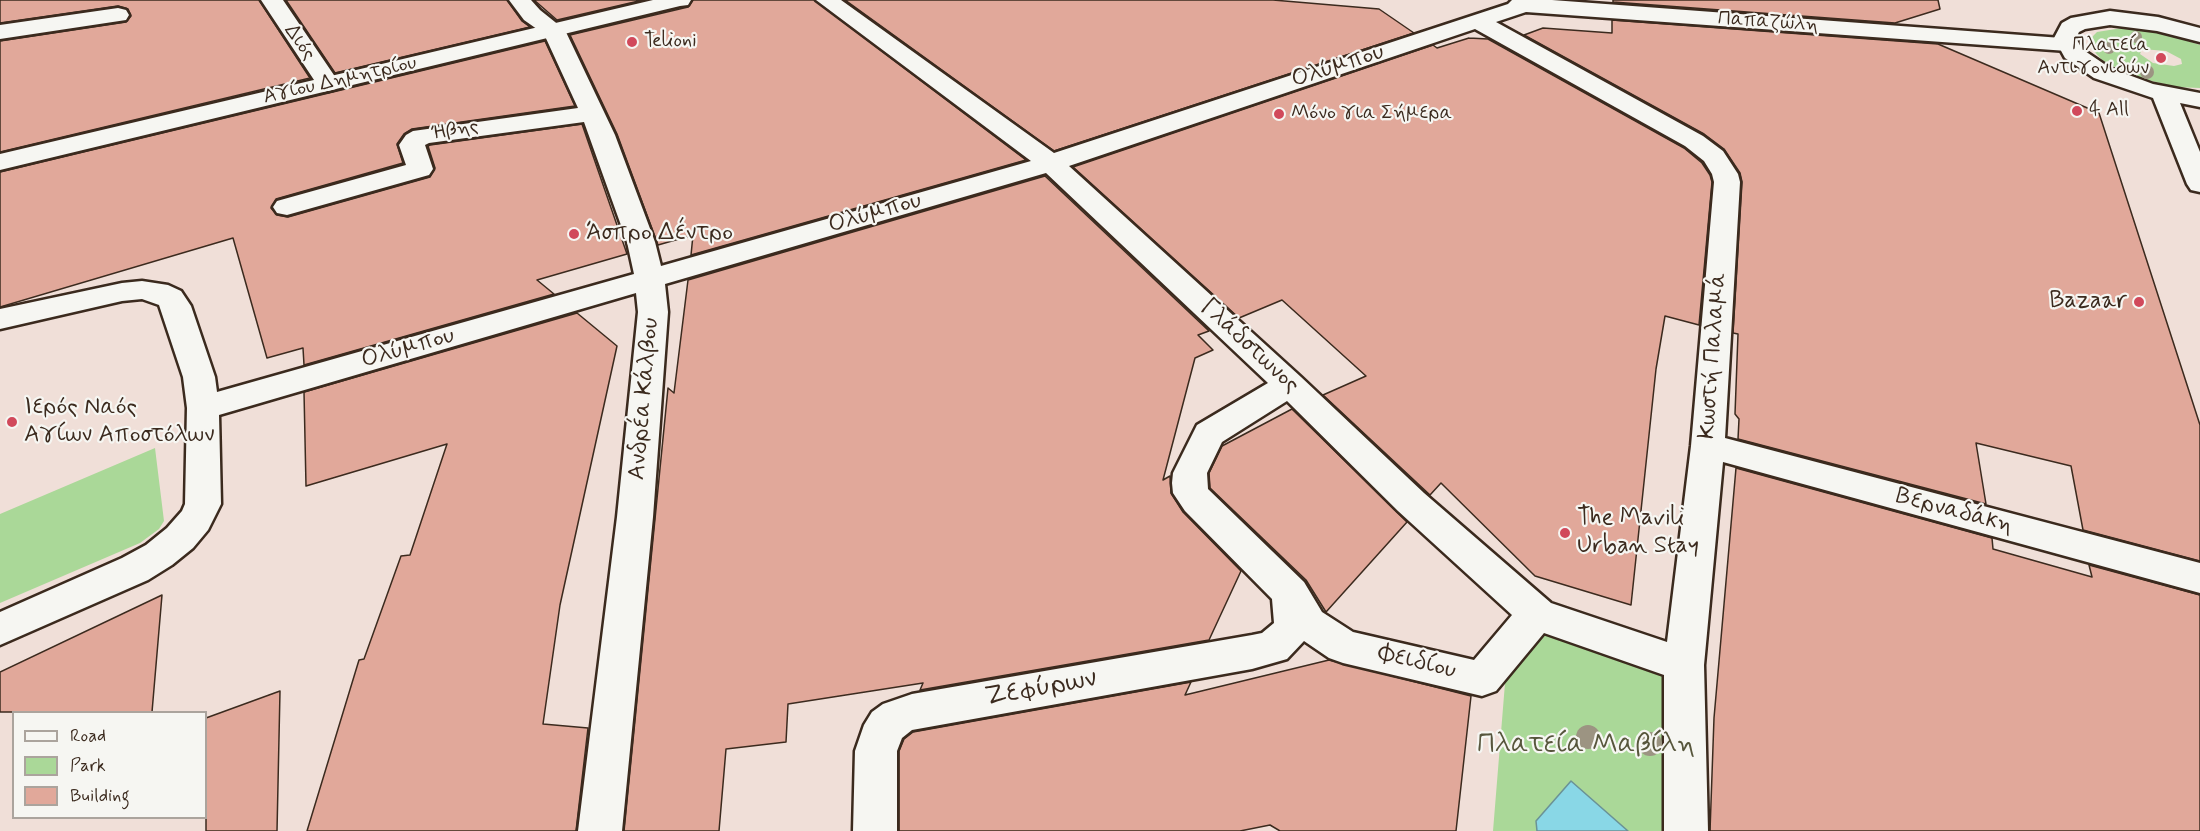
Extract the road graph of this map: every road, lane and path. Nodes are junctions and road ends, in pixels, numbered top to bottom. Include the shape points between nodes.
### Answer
1 (272, 0) edge
2 (520, 0) edge
3 (680, 0) edge
4 (827, 0) edge
5 (1533, 3) edge
6 (1472, 10) edge
7 (2132, 10) edge
8 (118, 15) dead end
9 (554, 30) junction
10 (0, 32) edge
11 (2200, 35) edge
12 (2067, 44) junction
13 (328, 84) junction
14 (2164, 95) junction
15 (2200, 100) edge
16 (592, 114) junction
17 (0, 162) edge
18 (1052, 163) junction
19 (2200, 183) edge
20 (287, 207) dead end
21 (650, 279) junction
22 (0, 319) edge
23 (1290, 385) junction
24 (203, 408) junction
25 (1708, 446) junction
26 (2200, 578) edge
27 (1292, 608) junction
28 (1537, 614) junction
29 (0, 629) edge
30 (1684, 665) junction
31 (600, 831) edge
32 (875, 831) edge
33 (1686, 831) edge

1 - 13 street, Διός
2 - 9 street, Ανδρέα Κάλβου via 532,15
3 - 9 street, Αγίου Δημητρίου
4 - 18 street, Γλάδστωνος
5 - 6 street, Ολύμπου
5 - 12 street, Παπαζώλη
6 - 18 street, Ολύμπου
6 - 25 street, Κωστή Παλαμά via 1694,141 1722,165 1727,182
7 - 11 street
7 - 12 street via 2084,21 2066,33
8 - 10 street
9 - 13 street, Αγίου Δημητρίου
9 - 16 street, Ανδρέα Κάλβου
12 - 14 street via 2080,60 2102,73
13 - 17 street, Αγίου Δημητρίου
14 - 15 street
14 - 19 street
16 - 20 street, Ήβης via 422,136 412,145 420,169
16 - 21 street, Ανδρέα Κάλβου via 641,242
18 - 21 street, Ολύμπου
18 - 23 street, Γλάδστωνος
21 - 24 street, Ολύμπου
21 - 31 street, Ανδρέα Κάλβου via 653,312 635,517
22 - 24 street via 122,291 158,292 176,306 199,376
23 - 27 street, Φειδίου via 1209,434 1189,483 1198,502
23 - 28 street, Γλάδστωνος via 1411,502
24 - 29 street via 203,504 180,538 135,569
25 - 26 street, Βερναδάκη
25 - 30 street, Κωστή Παλαμά
27 - 28 street, Φειδίου via 1343,646 1482,679
27 - 32 street, Ζεφύρων via 1287,635 1273,646 1252,652 898,717 886,726 876,751
28 - 30 street, Γλάδστωνος
30 - 33 street, Κωστή Παλαμά

